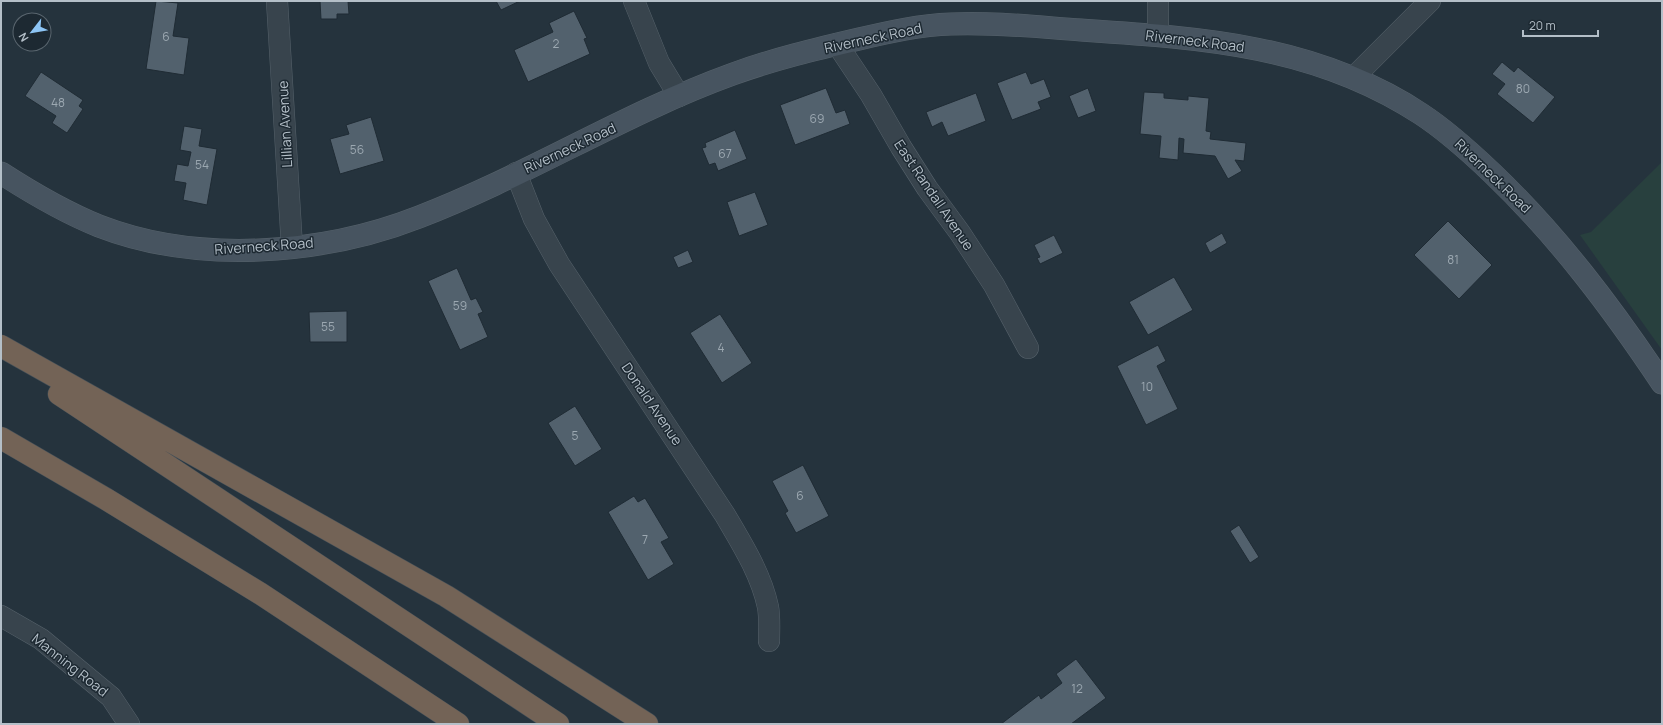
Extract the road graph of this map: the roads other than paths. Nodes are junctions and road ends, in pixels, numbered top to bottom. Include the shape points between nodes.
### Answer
1 (277, 1) edge
2 (634, 1) edge
3 (1158, 1) edge
4 (1430, 1) edge
5 (1158, 35) junction
6 (837, 44) junction
7 (1354, 77) junction
8 (679, 96) junction
9 (1, 173) edge
10 (516, 173) junction
11 (292, 247) junction
12 (1, 346) edge
13 (1028, 348) dead end
14 (1, 357) edge
15 (1662, 383) edge
16 (1, 438) edge
17 (1, 616) edge
18 (769, 641) dead end
19 (129, 724) edge
20 (458, 724) edge
21 (558, 724) edge
22 (647, 724) edge

1 - 11 street, Lillian Avenue
2 - 8 street via 659,63
3 - 5 street
4 - 7 street
5 - 6 main road, Riverneck Road via 996,24 948,24 892,32
5 - 7 main road, Riverneck Road via 1226,42 1269,51
6 - 8 main road, Riverneck Road via 732,74
6 - 13 street, East Randall Avenue via 927,188 994,285
7 - 15 main road, Riverneck Road via 1424,115 1461,144 1533,213 1567,254
8 - 10 main road, Riverneck Road
9 - 11 main road, Riverneck Road via 62,210 103,228 146,240 216,250
10 - 11 main road, Riverneck Road via 416,219 339,239
10 - 18 street, Donald Avenue via 534,219 559,264 700,476 745,550 758,577 768,608
12 - 22 highway via 446,596
14 - 21 highway
16 - 20 highway via 260,594
17 - 19 street, Manning Road via 41,639 111,697

